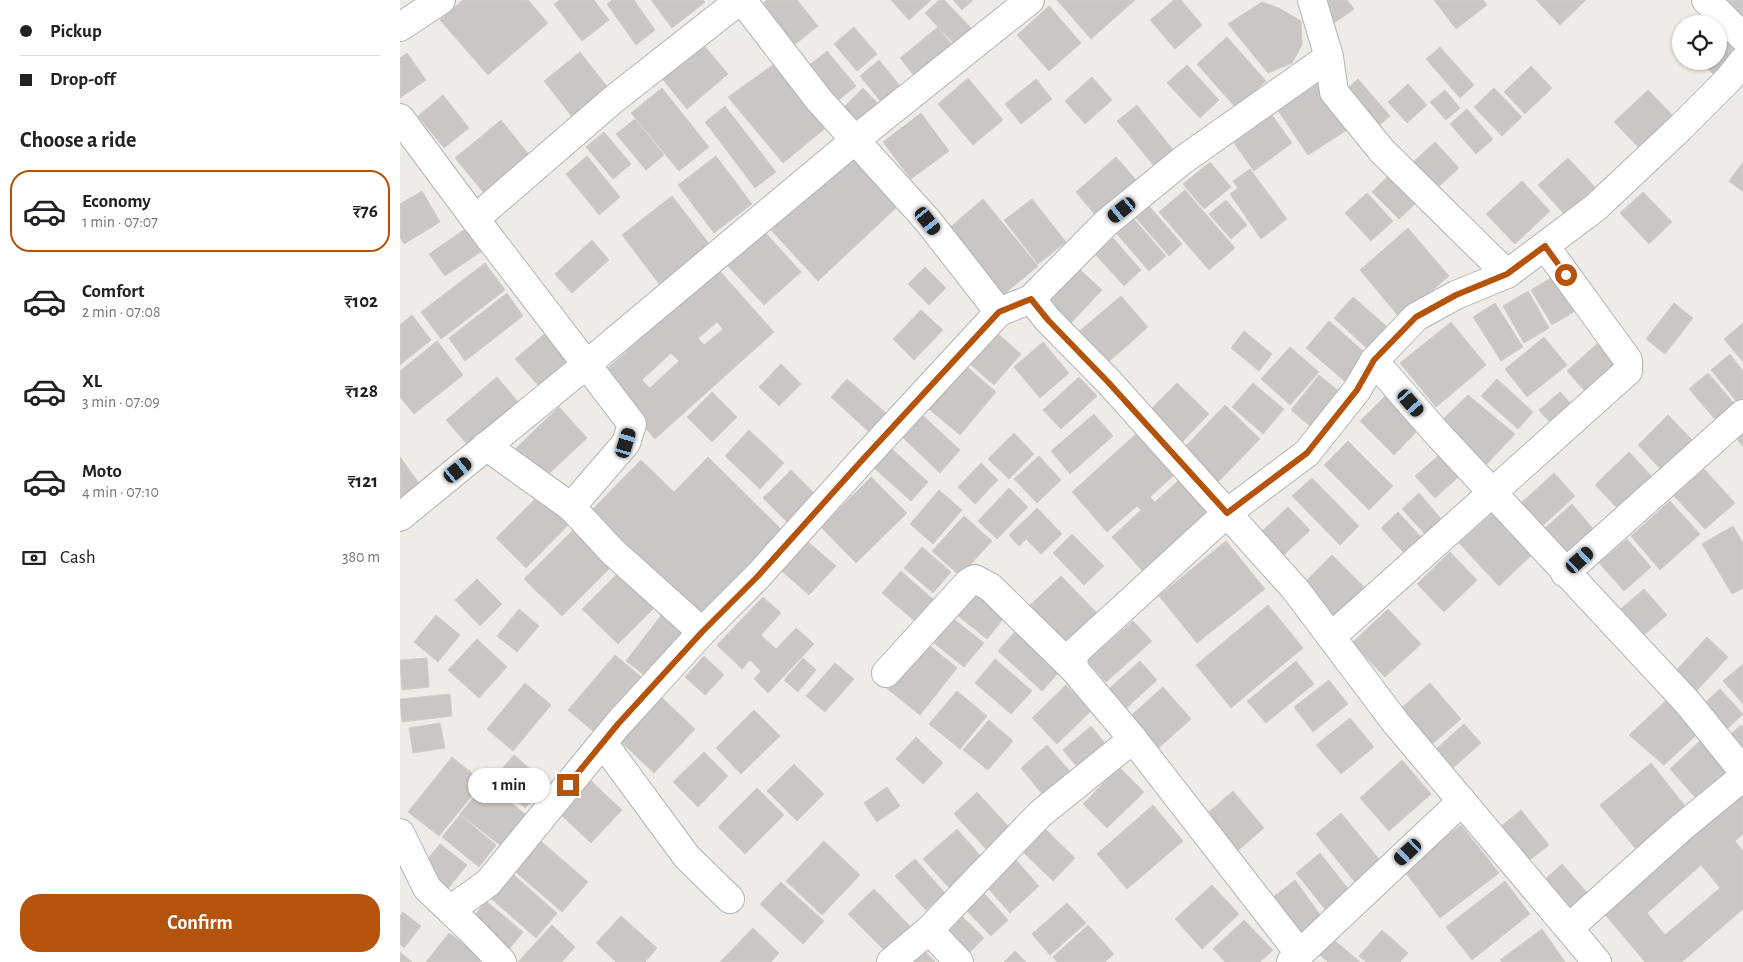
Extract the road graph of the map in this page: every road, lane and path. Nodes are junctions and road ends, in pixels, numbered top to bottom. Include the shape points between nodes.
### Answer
1 (441, 0) edge
2 (741, 0) edge
3 (1030, 0) edge
4 (1312, 0) edge
5 (1706, 0) edge
6 (400, 28) edge
7 (1743, 37) edge
8 (1329, 57) junction
9 (1743, 61) edge
10 (400, 118) edge
11 (855, 140) junction
12 (475, 220) junction
13 (1545, 246) junction
14 (1507, 274) junction
15 (1031, 299) junction
16 (999, 312) junction
17 (1374, 360) junction
18 (587, 364) junction
19 (1743, 414) edge
20 (486, 446) junction
21 (1492, 493) junction
22 (571, 507) junction
23 (1227, 513) junction
24 (400, 518) edge
25 (1565, 573) junction
26 (702, 632) junction
27 (1331, 637) junction
28 (1074, 669) junction
29 (886, 673) dead end
30 (1133, 739) junction
31 (603, 743) junction
32 (1743, 771) edge
33 (1743, 777) edge
34 (1462, 801) junction
35 (400, 833) edge
36 (730, 899) dead end
37 (450, 910) junction
38 (1569, 928) junction
39 (929, 930) junction
40 (1295, 958) edge
41 (502, 962) edge
42 (891, 962) edge
43 (959, 962) edge
44 (1597, 962) edge

1 - 6 street
2 - 11 street via 819,100
2 - 12 street via 614,99
3 - 11 street
4 - 8 street
5 - 7 street
8 - 14 street via 1334,92 1376,143
8 - 15 street via 1183,160 1106,223
9 - 13 street via 1680,128 1595,208
10 - 12 street
11 - 16 street via 928,221
11 - 18 street
12 - 18 street
13 - 14 street
13 - 21 street via 1628,360 1629,367
14 - 17 street via 1456,295 1416,317
15 - 16 street
15 - 23 street
16 - 26 street via 758,576
17 - 21 street
17 - 23 street via 1357,390 1307,453
18 - 20 street
18 - 22 street via 632,424 626,443
19 - 25 street
20 - 22 street
20 - 24 street
21 - 25 street
21 - 27 street
22 - 26 street via 614,552
23 - 27 street via 1295,589
23 - 28 street via 1073,654
25 - 32 street via 1688,703
26 - 31 street
27 - 34 street via 1396,723
28 - 29 street via 990,587 975,579 968,582
28 - 30 street
30 - 39 street via 1040,814
30 - 40 street
31 - 36 street via 687,857
31 - 37 street via 488,883
33 - 38 street
34 - 38 street
34 - 40 street
35 - 37 street via 427,888
37 - 41 street
38 - 44 street
39 - 42 street
39 - 43 street

